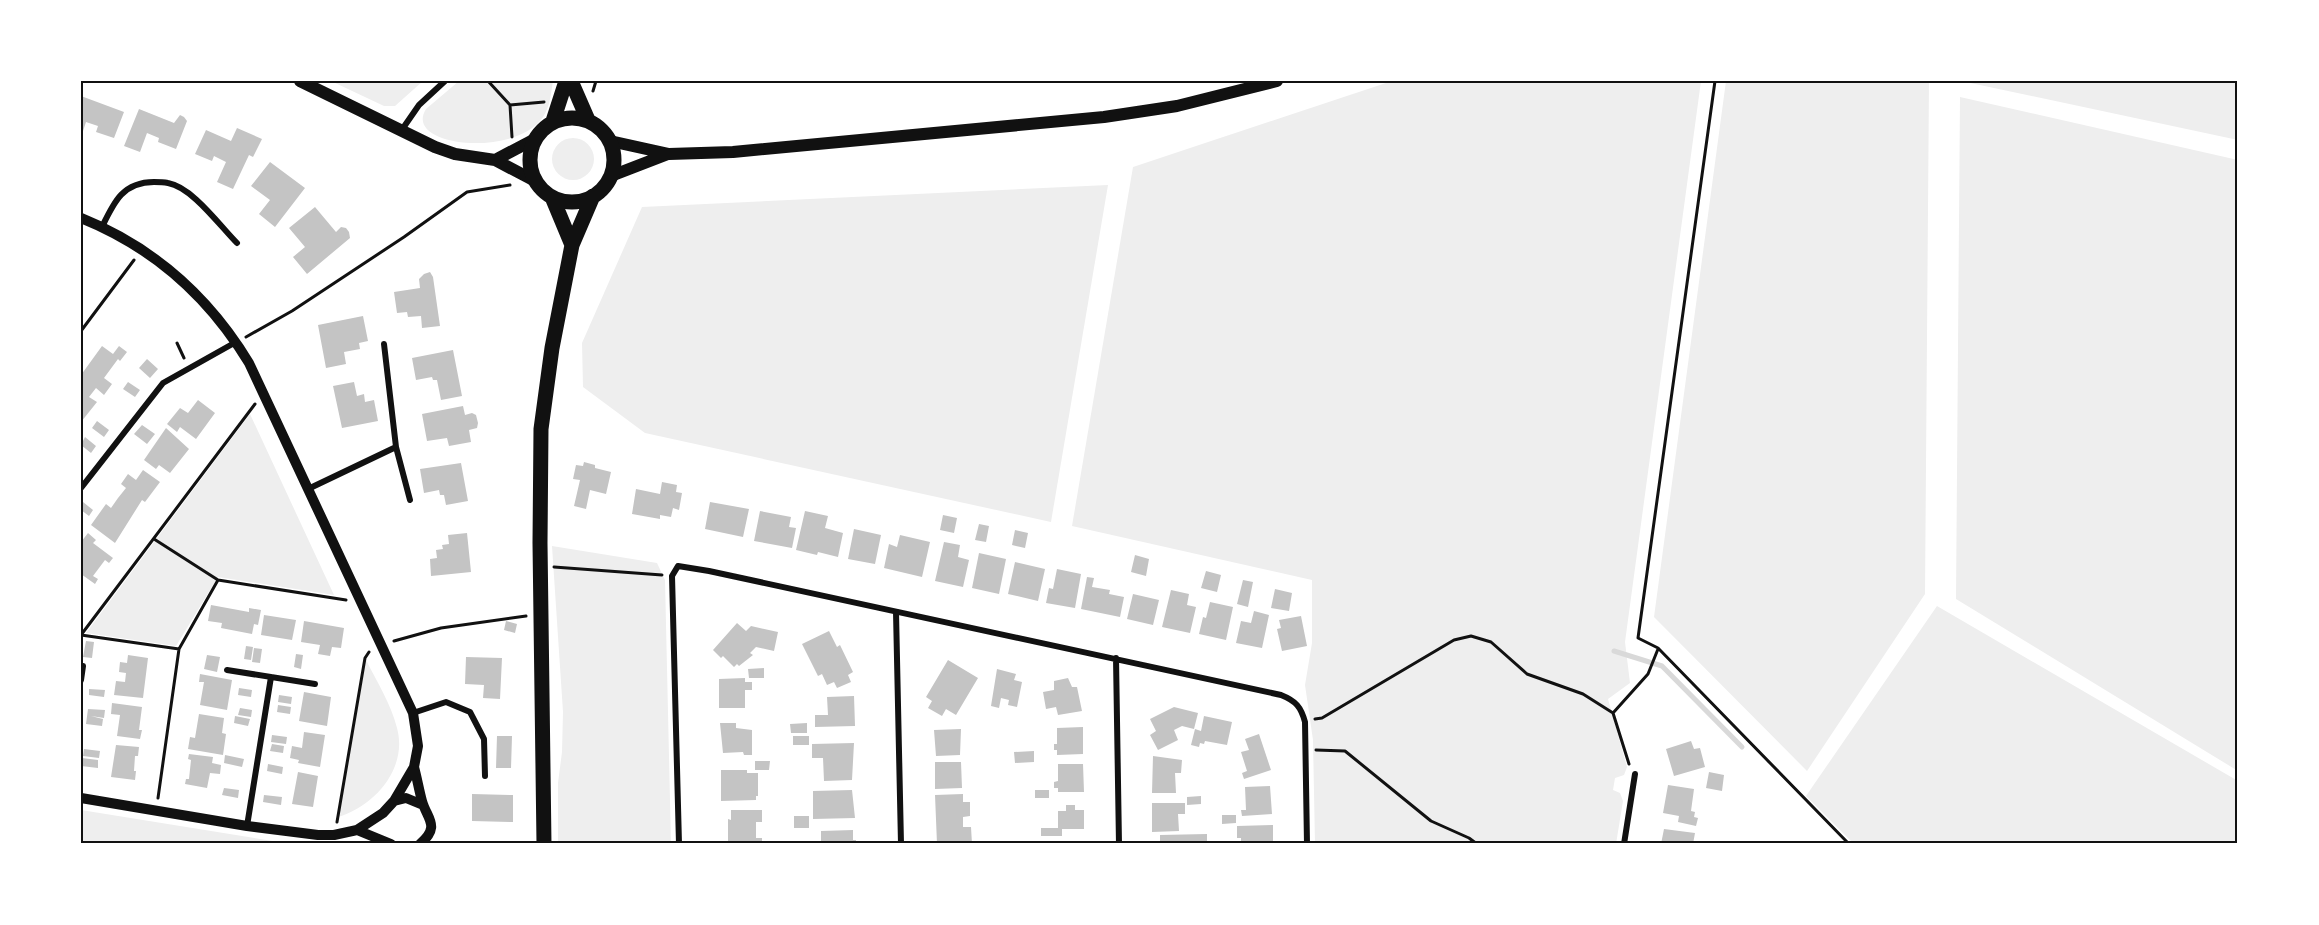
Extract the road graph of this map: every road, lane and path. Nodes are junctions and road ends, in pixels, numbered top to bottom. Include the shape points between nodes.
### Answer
1 (300, 81) edge
2 (445, 81) edge
3 (489, 81) edge
4 (566, 81) edge
5 (571, 81) edge
6 (1277, 81) edge
7 (1715, 81) edge
8 (549, 102) dead end
9 (510, 105) junction
10 (588, 120) junction
11 (553, 121) junction
12 (401, 131) junction
13 (513, 139) dead end
14 (535, 139) junction
15 (610, 141) junction
16 (669, 154) junction
17 (495, 160) junction
18 (611, 176) junction
19 (535, 181) junction
20 (593, 196) junction
21 (552, 197) junction
22 (81, 218) edge
23 (102, 227) junction
24 (237, 243) dead end
25 (572, 245) junction
26 (142, 249) junction
27 (81, 331) edge
28 (236, 342) junction
29 (177, 344) dead end
30 (384, 344) dead end
31 (190, 368) junction
32 (263, 393) junction
33 (396, 447) junction
34 (81, 488) edge
35 (308, 489) junction
36 (410, 500) dead end
37 (154, 539) junction
38 (567, 567) dead end
39 (672, 576) junction
40 (218, 580) junction
41 (362, 602) junction
42 (529, 610) dead end
43 (896, 612) junction
44 (81, 635) edge
45 (382, 644) junction
46 (1658, 648) junction
47 (179, 649) junction
48 (1116, 658) junction
49 (83, 666) dead end
50 (227, 670) dead end
51 (271, 677) junction
52 (81, 680) edge
53 (315, 684) dead end
54 (1613, 712) junction
55 (413, 713) junction
56 (1305, 722) junction
57 (1305, 749) junction
58 (414, 767) junction
59 (1635, 774) joint
60 (485, 776) dead end
61 (81, 798) edge
62 (394, 801) junction
63 (423, 805) junction
64 (156, 811) junction
65 (383, 813) junction
66 (247, 826) junction
67 (357, 830) junction
68 (334, 834) junction
69 (1469, 838) junction
70 (390, 843) edge
71 (420, 844) edge
72 (544, 844) edge
73 (679, 844) edge
74 (901, 844) edge
75 (1119, 844) edge
76 (1307, 844) edge
77 (1468, 844) edge
78 (1477, 844) edge
79 (1624, 844) edge
80 (1849, 844) edge

1 - 12 main road
2 - 12 street via 418,105
3 - 9 path
4 - 11 main road
5 - 10 main road
6 - 16 main road via 1177,106 1104,117 734,152
7 - 46 path via 1638,638
8 - 9 path
9 - 13 path
10 - 11 main road
10 - 15 main road
11 - 14 main road
12 - 17 main road via 455,154
14 - 17 main road
14 - 19 main road via 529,160
15 - 16 main road
15 - 18 main road via 614,152
16 - 18 main road
17 - 19 main road
18 - 20 main road
19 - 21 main road
19 - 28 path via 467,192 320,292
20 - 21 main road via 565,202
20 - 25 main road
21 - 25 main road
22 - 23 street
23 - 24 street via 124,190 141,182 169,183 187,191
23 - 26 street
25 - 72 main road via 541,429
26 - 27 path
26 - 28 street via 195,293
28 - 31 street
28 - 32 street
29 - 31 path
30 - 33 street
31 - 34 street via 154,391
32 - 35 street
32 - 37 path
33 - 35 street
33 - 36 street
35 - 41 street
37 - 40 path
37 - 44 path
38 - 39 path
39 - 43 street via 678,566
39 - 73 street
40 - 41 path
40 - 47 path
41 - 45 street
42 - 45 path via 529,616 441,628
43 - 48 street
43 - 74 street
44 - 47 path
45 - 55 street
45 - 68 path via 365,658
46 - 54 path via 1648,674
46 - 80 path
47 - 64 path
48 - 56 street via 1293,699
48 - 75 street
49 - 52 street
50 - 51 street
51 - 53 street
51 - 66 street
54 - 56 path via 1583,694 1527,674 1491,642 1471,636 1454,640 1322,718
54 - 59 path
55 - 58 street via 418,746
55 - 60 street via 446,702 470,712 484,739
56 - 57 street
57 - 69 path via 1345,751 1431,821
57 - 76 street
58 - 62 street
58 - 63 street
59 - 79 street
61 - 64 street
62 - 63 street via 406,798
62 - 65 street
63 - 71 street via 431,825
64 - 66 street
65 - 67 street
65 - 70 street via 380,825
66 - 68 street
67 - 68 street
67 - 70 street
69 - 77 path
69 - 78 path

